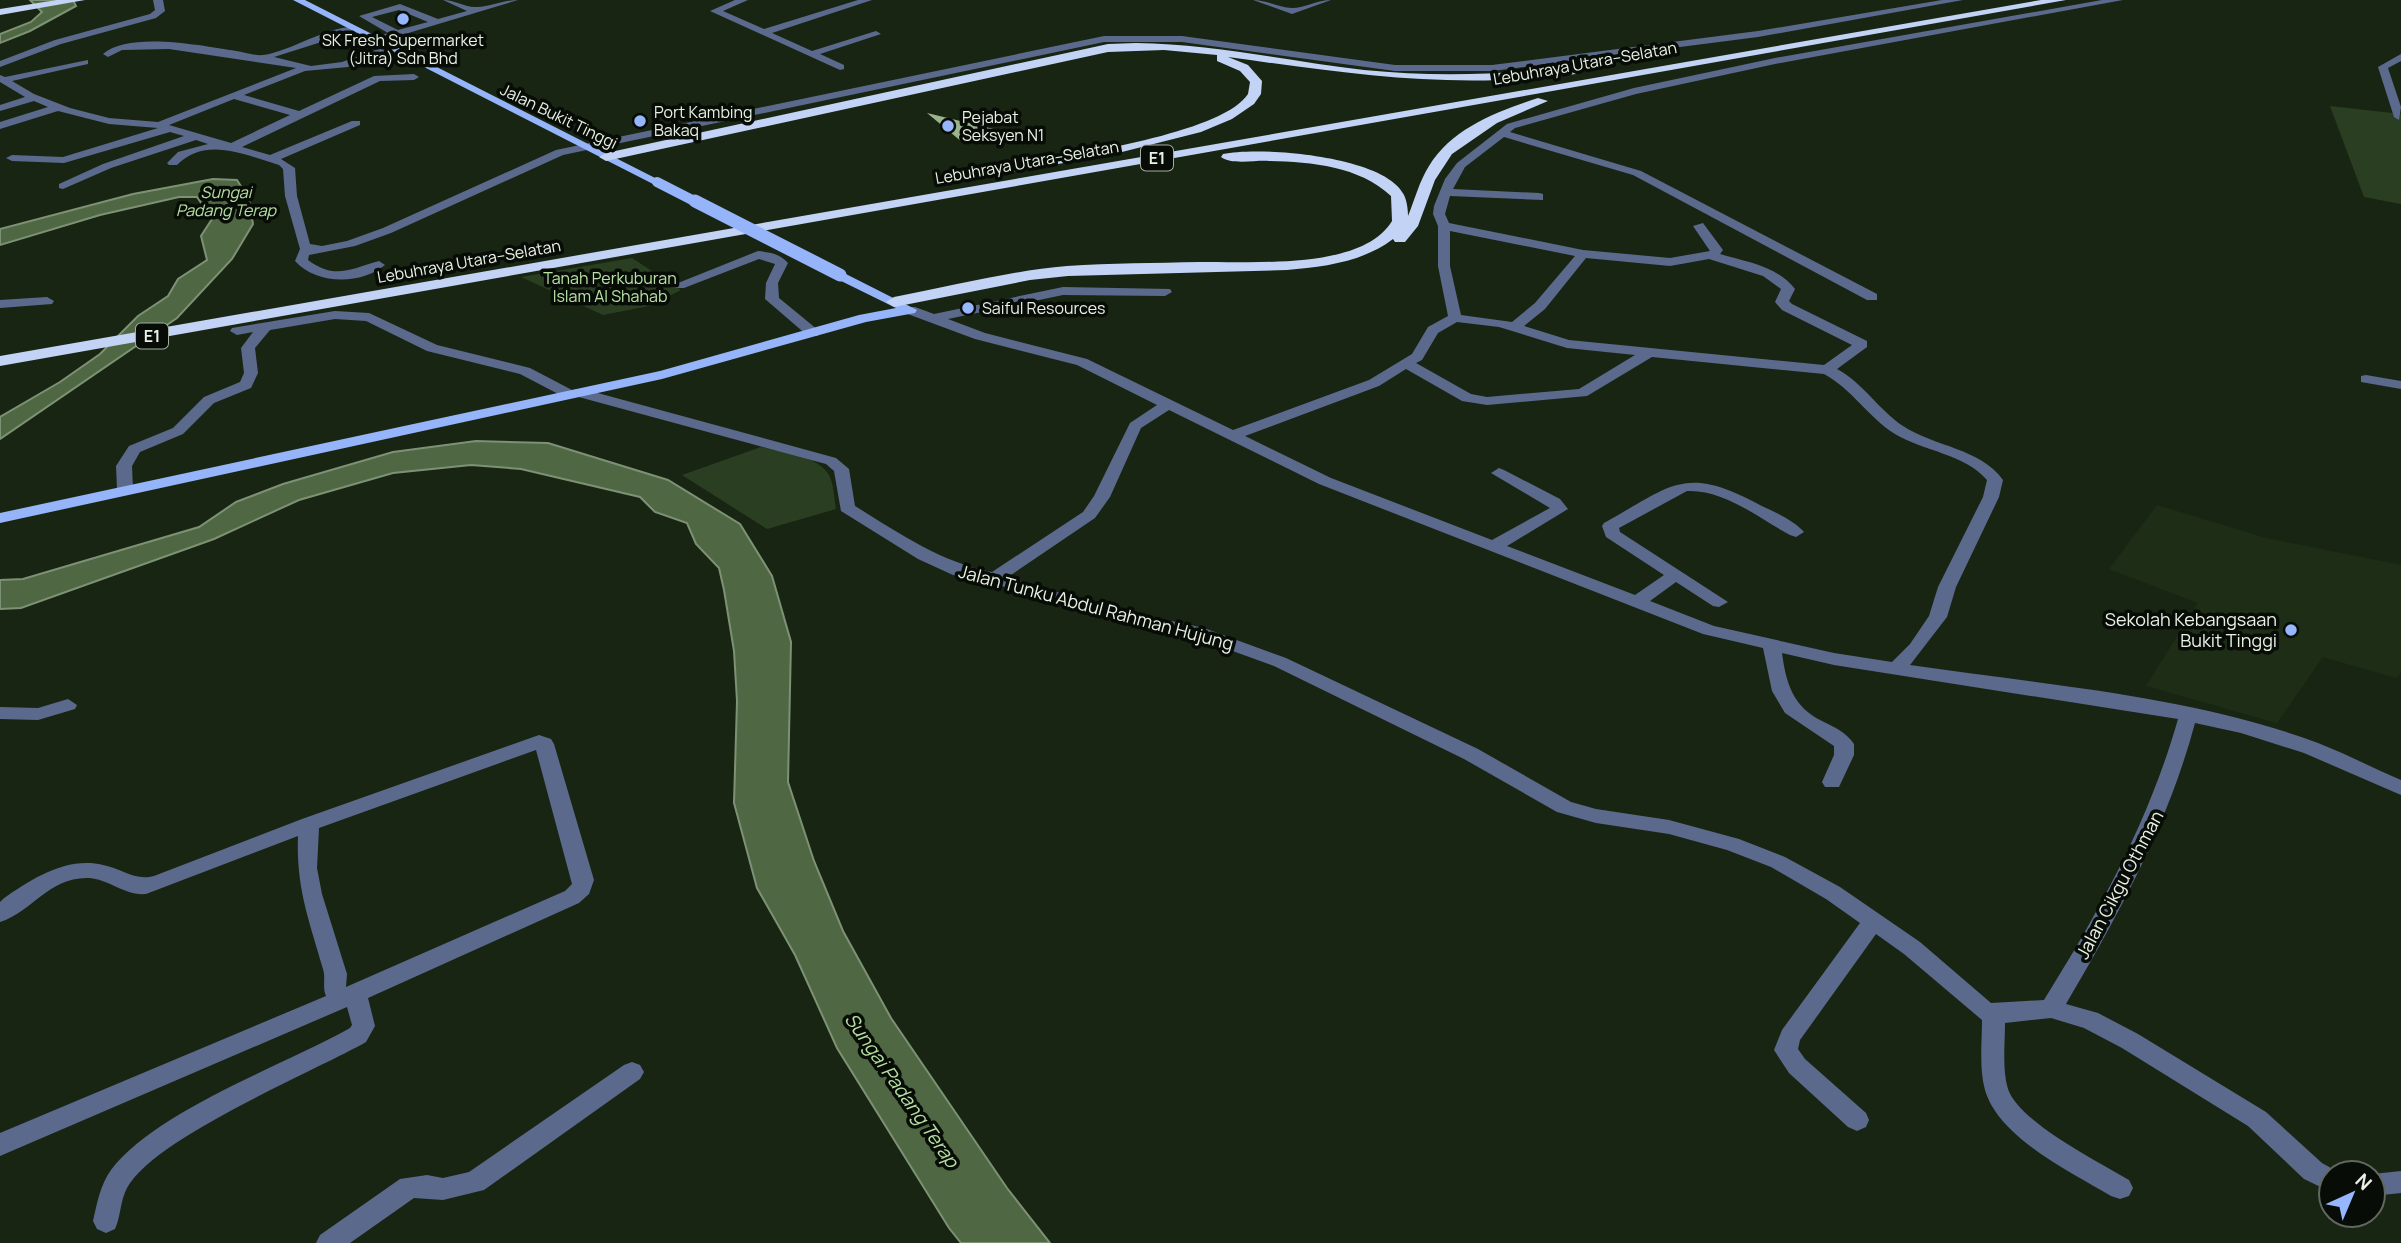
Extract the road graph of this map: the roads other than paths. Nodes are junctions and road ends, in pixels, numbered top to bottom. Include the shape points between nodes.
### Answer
1 (44, 0) edge
2 (79, 0) edge
3 (158, 0) edge
4 (298, 0) edge
5 (448, 0) edge
6 (513, 0) edge
7 (746, 0) edge
8 (867, 0) edge
9 (1258, 0) edge
10 (1326, 0) edge
11 (1958, 0) edge
12 (2018, 0) edge
13 (2060, 0) edge
14 (2118, 0) edge
15 (0, 6) edge
16 (475, 11) junction
17 (0, 12) edge
18 (437, 22) junction
19 (354, 29) junction
20 (762, 33) junction
21 (397, 34) junction
22 (876, 34) dead end
23 (374, 40) junction
24 (390, 48) junction
25 (108, 54) dead end
26 (811, 54) junction
27 (2401, 57) edge
28 (262, 58) junction
29 (1696, 59) junction
30 (84, 62) dead end
31 (0, 64) edge
32 (840, 67) dead end
33 (308, 69) junction
34 (414, 77) dead end
35 (1, 83) edge
36 (234, 96) junction
37 (34, 98) junction
38 (58, 107) junction
39 (0, 108) edge
40 (301, 115) junction
41 (2399, 117) dead end
42 (356, 123) dead end
43 (0, 126) edge
44 (165, 127) junction
45 (1501, 133) junction
46 (193, 137) junction
47 (226, 146) junction
48 (583, 146) junction
49 (12, 158) dead end
50 (271, 159) junction
51 (609, 159) junction
52 (173, 163) dead end
53 (958, 182) junction
54 (63, 186) dead end
55 (1445, 192) junction
56 (1539, 197) dead end
57 (865, 210) junction
58 (1444, 226) junction
59 (1699, 226) dead end
60 (308, 250) junction
61 (1583, 254) junction
62 (1710, 256) junction
63 (379, 265) dead end
64 (679, 285) dead end
65 (1165, 292) dead end
66 (1872, 297) dead end
67 (47, 301) dead end
68 (0, 304) edge
69 (902, 306) junction
70 (258, 318) junction
71 (1455, 318) junction
72 (931, 319) junction
73 (1514, 327) junction
74 (237, 331) dead end
75 (813, 333) junction
76 (52, 346) junction
77 (0, 349) edge
78 (1648, 353) junction
79 (0, 361) edge
80 (1408, 364) junction
81 (1827, 370) junction
82 (2367, 379) dead end
83 (2401, 385) edge
84 (574, 393) junction
85 (1168, 404) junction
86 (1232, 436) junction
87 (1499, 473) dead end
88 (125, 489) junction
89 (0, 518) edge
90 (1796, 532) dead end
91 (1492, 547) junction
92 (1676, 574) junction
93 (995, 578) junction
94 (1719, 602) dead end
95 (1636, 603) junction
96 (1772, 646) junction
97 (1895, 669) junction
98 (68, 705) dead end
99 (0, 713) edge
100 (2188, 715) junction
101 (1832, 782) dead end
102 (2401, 788) edge
103 (309, 824) junction
104 (0, 914) edge
105 (1873, 922) junction
106 (347, 996) junction
107 (2051, 1009) junction
108 (1993, 1014) junction
109 (632, 1072) dead end
110 (1857, 1120) dead end
111 (0, 1145) edge
112 (2317, 1173) edge
113 (2120, 1188) dead end
114 (106, 1221) dead end
115 (329, 1243) edge

1 - 15 highway
2 - 17 highway
3 - 31 street via 160,11 153,16 58,42
4 - 19 main road, Jalan Bukit Tinggi
5 - 16 street
6 - 16 street
7 - 20 street via 715,11
8 - 20 street
9 - 10 street via 1292,10
11 - 48 street via 1733,38 1492,68 1395,68 1182,39 1104,39
12 - 29 highway, Lebuhraya Utara–Selatan / E1
13 - 29 highway, Lebuhraya Utara–Selatan / E1
14 - 45 street via 1797,56 1550,112
16 - 18 street
18 - 21 street
18 - 21 street via 399,6 364,16
19 - 23 main road, Jalan Bukit Tinggi
19 - 28 street
20 - 26 street
21 - 23 street
22 - 26 street
23 - 24 main road, Jalan Bukit Tinggi
24 - 33 street via 344,65
24 - 48 main road, Jalan Bukit Tinggi
25 - 28 street via 119,46 152,44
26 - 32 street
27 - 41 street via 2384,64 2383,71
28 - 33 street
29 - 51 highway via 1461,78 1332,69 1184,47 1116,47 648,145
29 - 53 highway, Lebuhraya Utara–Selatan / E1
29 - 57 highway, Lebuhraya Utara–Selatan / E1
29 - 69 highway via 1684,69 1540,101 1499,116 1464,138 1434,168 1408,230 1396,242 1359,260 1308,269 1071,277
30 - 35 street
33 - 36 street
34 - 40 street via 378,78
35 - 37 street
36 - 40 street
36 - 44 street
37 - 38 street
37 - 39 street
38 - 43 street
38 - 44 street via 104,120
40 - 47 street
42 - 50 street
44 - 46 street
44 - 49 street via 64,160
45 - 55 street via 1461,165
45 - 66 street via 1637,173
46 - 47 street
46 - 54 street
47 - 50 street
47 - 52 street via 182,154
48 - 51 main road, Jalan Bukit Tinggi
48 - 60 street via 526,164 392,229 333,249
50 - 60 street via 288,166 291,196
51 - 53 highway via 1101,52 1149,48 1198,52 1244,68 1256,81 1250,101 1204,125
51 - 69 main road, Jalan Bukit Tinggi, bridge
53 - 70 highway, Lebuhraya Utara–Selatan / E1
55 - 56 street
55 - 58 street via 1439,214
57 - 69 highway via 1152,165 1254,155 1350,167 1383,182 1402,209 1389,235 1353,254 1321,261 1055,272
57 - 70 highway, Lebuhraya Utara–Selatan / E1
58 - 61 street
58 - 71 street via 1444,265
59 - 62 street via 1717,250
60 - 63 street via 302,261 324,277
61 - 62 street via 1670,262
61 - 73 street via 1540,306
62 - 81 street via 1774,276 1788,289 1783,302 1787,307 1863,346
64 - 75 street via 758,255 770,256 782,263 772,283 772,299
65 - 72 street via 1063,291
67 - 68 street
69 - 72 street
69 - 75 main road
70 - 74 street, Jalan Tunku Abdul Rahman Hujung
70 - 76 highway, Lebuhraya Utara–Selatan / E1
70 - 84 street, Jalan Tunku Abdul Rahman Hujung via 369,317 432,348 525,371
70 - 88 street via 248,348 251,373 246,385 209,400 178,430 134,449 124,466
71 - 73 street
71 - 80 street via 1433,330 1423,351
72 - 85 street via 1082,362
73 - 78 street via 1554,341
75 - 84 main road via 687,369
76 - 77 highway, Lebuhraya Utara–Selatan / E1
76 - 79 highway, Lebuhraya Utara–Selatan / E1
78 - 80 street via 1582,393 1487,401 1467,398
78 - 81 street
80 - 86 street via 1367,386
81 - 97 street via 1899,430 1982,467 1995,480 1938,617
82 - 83 street
84 - 88 main road
84 - 93 street, Jalan Tunku Abdul Rahman Hujung via 831,461 841,469 844,503 856,515 946,567
85 - 86 street
85 - 93 street via 1135,426 1089,515
86 - 91 street via 1325,481
87 - 91 street via 1560,509
88 - 89 main road
90 - 92 street via 1719,491 1696,485 1684,486 1610,526 1612,534
91 - 95 street
92 - 94 street
92 - 95 street
93 - 105 street, Jalan Tunku Abdul Rahman Hujung via 1104,612 1198,632 1261,654 1471,754 1553,802 1596,816 1669,827 1731,844 1778,862
95 - 96 street via 1709,630
96 - 97 street
96 - 101 street via 1785,702 1795,714 1844,744
97 - 100 street
98 - 99 street via 38,715
100 - 102 street via 2298,744
100 - 107 street, Jalan Cikgu Othman via 2172,776 2145,844
103 - 104 street via 142,887 130,888 90,870 64,873
103 - 106 street via 311,894 336,974 335,991
103 - 106 street via 539,742 544,744 584,871 582,888 572,897
105 - 108 street, Jalan Tunku Abdul Rahman Hujung via 1912,948 1978,1007
105 - 110 street via 1790,1037 1786,1050 1797,1066
106 - 111 street
106 - 114 street via 364,1026 358,1035 235,1099 140,1156 119,1178
107 - 108 street
107 - 112 street via 2090,1020 2208,1088 2257,1119
108 - 113 street via 1999,1096 2045,1142
109 - 115 street via 475,1182 443,1189 409,1187

